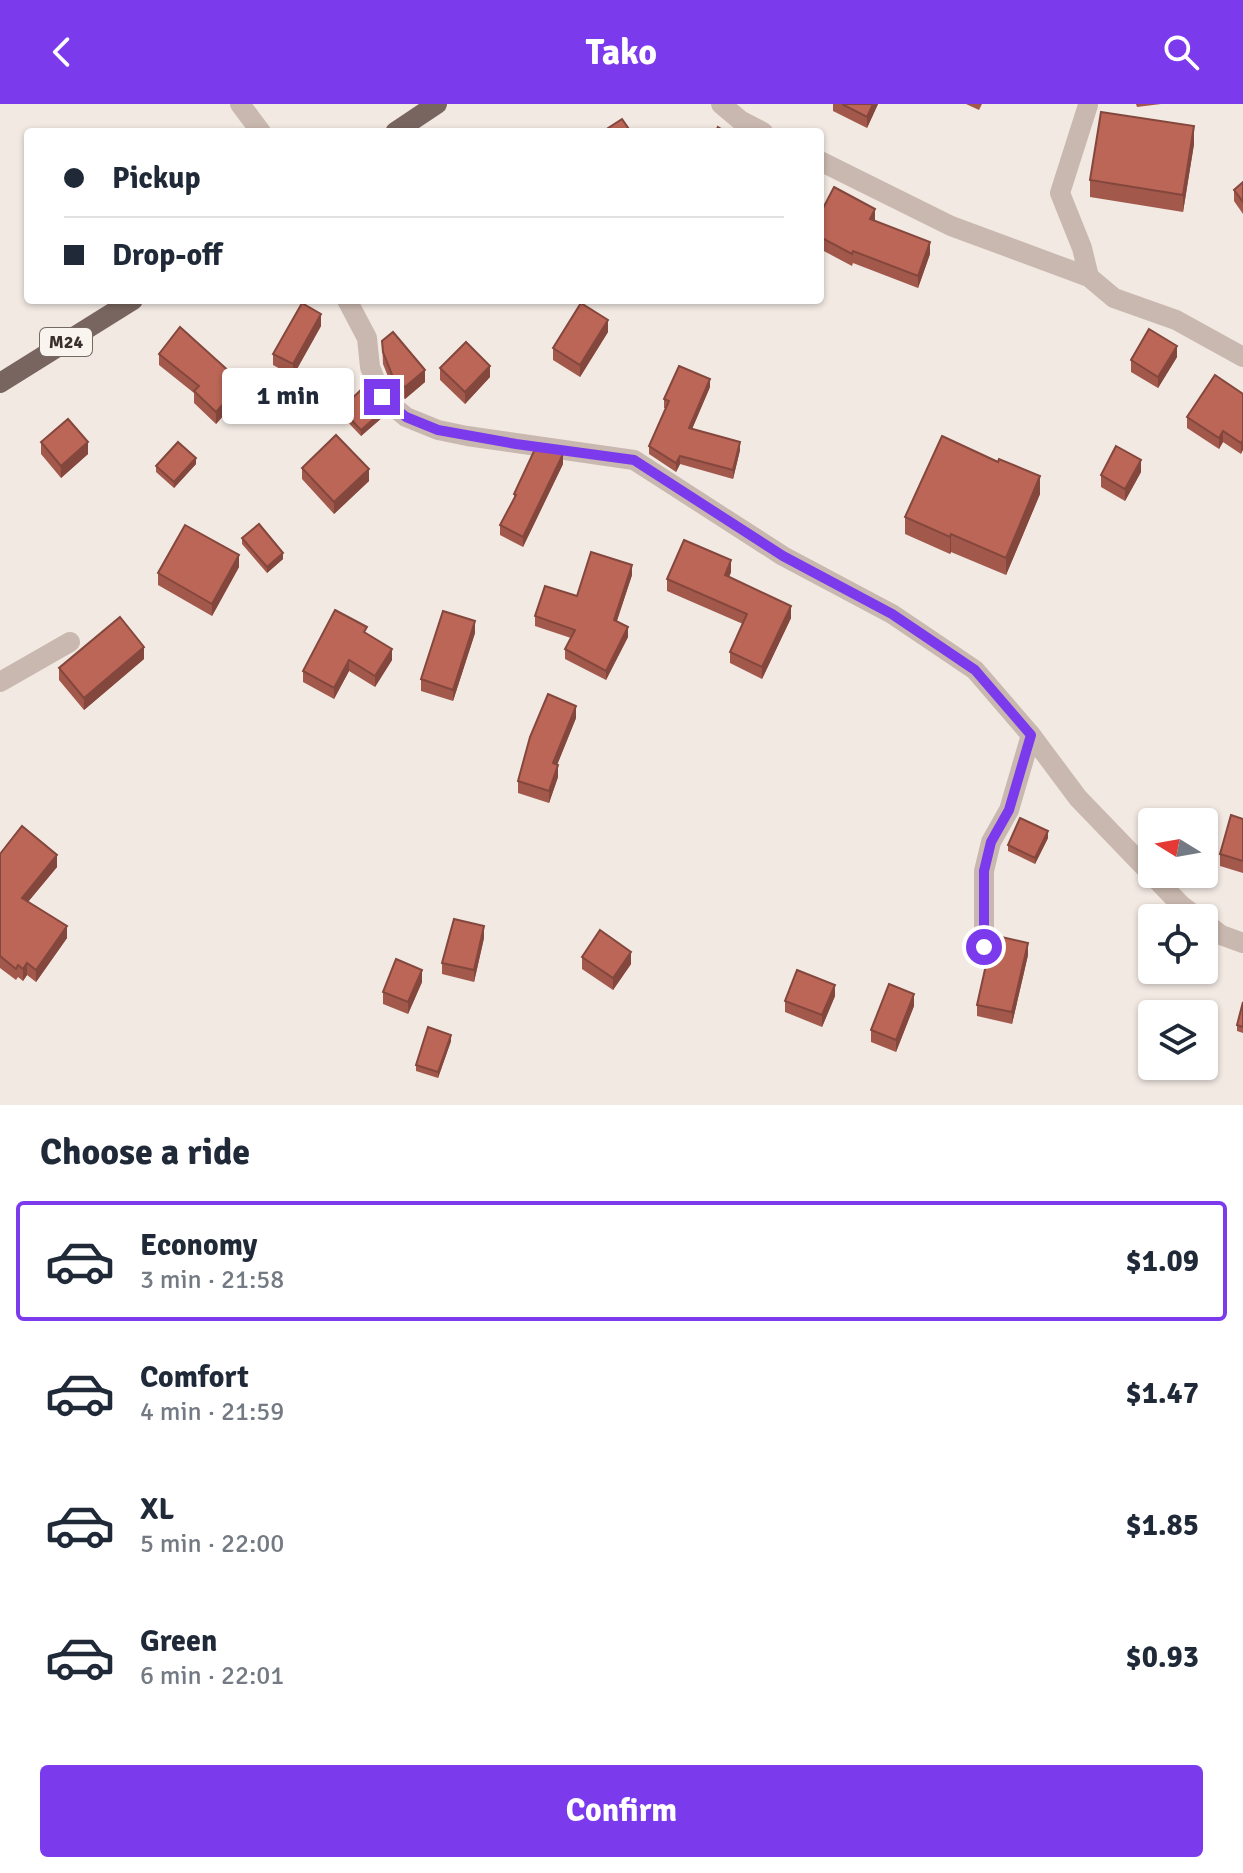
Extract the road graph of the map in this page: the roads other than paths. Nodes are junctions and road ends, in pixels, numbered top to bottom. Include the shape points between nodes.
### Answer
1 (240, 104) edge
2 (437, 104) edge
3 (721, 104) edge
4 (1088, 105) edge
5 (258, 128) edge
6 (401, 128) edge
7 (755, 128) edge
8 (824, 163) edge
9 (1089, 277) junction
10 (127, 304) edge
11 (349, 304) edge
12 (1243, 357) edge
13 (0, 383) edge
14 (70, 642) dead end
15 (0, 682) edge
16 (1031, 735) junction
17 (1180, 904) edge
18 (1218, 933) edge
19 (1243, 943) edge
20 (984, 947) dead end

1 - 5 street
2 - 6 main road
3 - 7 street
4 - 9 street via 1060,193
8 - 9 street via 951,226
9 - 12 street via 1114,298 1176,320
10 - 13 main road, M24
11 - 16 street via 367,338 370,367 382,397 406,417 467,436 634,460 783,556 892,614 975,670
14 - 15 street
16 - 17 street via 1078,798
16 - 20 street via 984,871
18 - 19 street

